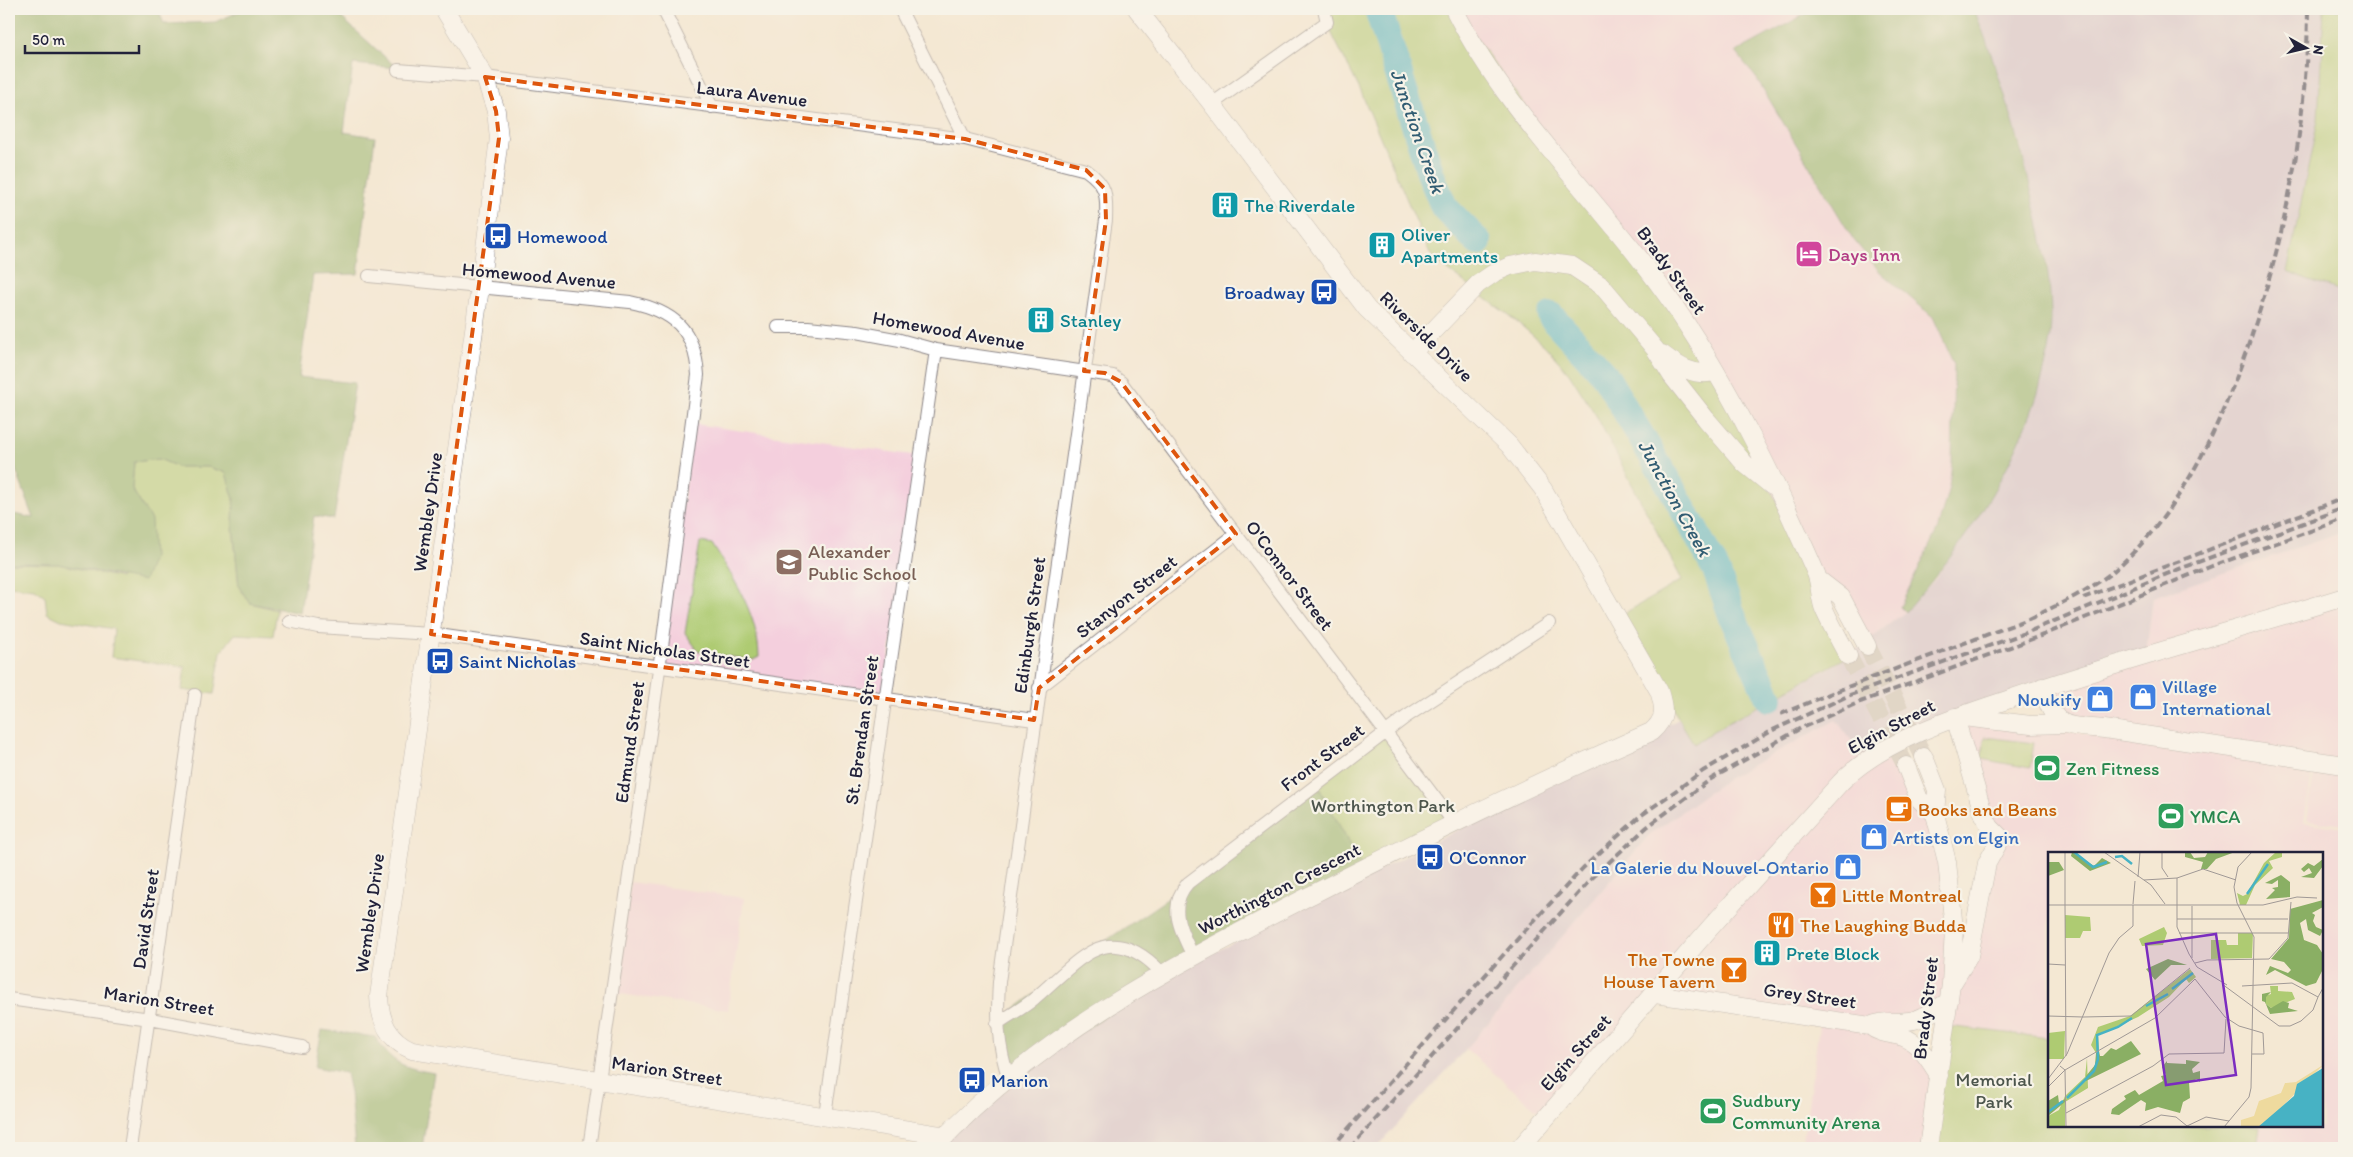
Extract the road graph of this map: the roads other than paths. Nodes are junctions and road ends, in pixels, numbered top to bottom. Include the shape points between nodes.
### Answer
1 (444, 9) edge
2 (663, 9) edge
3 (900, 9) edge
4 (1137, 9) edge
5 (1324, 9) edge
6 (1454, 9) edge
7 (398, 70) dead end
8 (485, 78) junction
9 (1212, 104) junction
10 (712, 107) junction
11 (966, 139) junction
12 (1097, 178) joint
13 (369, 276) dead end
14 (480, 288) junction
15 (778, 327) dead end
16 (692, 342) joint
17 (1655, 349) junction
18 (936, 350) junction
19 (1412, 352) junction
20 (1084, 372) junction
21 (1715, 372) junction
22 (1777, 490) junction
23 (1236, 534) junction
24 (1819, 580) junction
25 (2344, 597) edge
26 (289, 621) dead end
27 (1549, 623) dead end
28 (430, 634) junction
29 (1867, 646) tunnel mouth
30 (1848, 656) tunnel mouth
31 (659, 668) junction
32 (2042, 687) junction
33 (1039, 688) junction
34 (195, 696) dead end
35 (884, 700) junction
36 (1664, 707) joint
37 (1955, 716) junction
38 (1034, 720) junction
39 (2064, 724) junction
40 (1385, 732) junction
41 (1924, 758) tunnel mouth
42 (2344, 765) edge
43 (1906, 766) tunnel mouth
44 (1936, 814) junction
45 (1454, 823) junction
46 (1192, 956) junction
47 (1162, 973) junction
48 (1950, 992) junction
49 (1655, 994) junction
50 (9, 999) edge
51 (150, 1019) junction
52 (997, 1024) junction
53 (1870, 1026) junction
54 (388, 1032) joint
55 (302, 1047) dead end
56 (1939, 1075) junction
57 (1009, 1079) junction
58 (600, 1081) junction
59 (825, 1115) junction
60 (940, 1142) edge
61 (1520, 1145) edge
62 (130, 1148) edge
63 (589, 1148) edge
64 (1928, 1148) edge

1 - 8 street, Wembley Drive
2 - 10 street
3 - 11 street
4 - 9 street, Riverside Drive
5 - 9 street via 1327,22
6 - 21 street, Brady Street via 1511,102 1654,276
7 - 8 street, Laura Avenue
8 - 10 street, Laura Avenue
8 - 14 street, Wembley Drive via 496,111 498,138
9 - 19 street, Riverside Drive via 1367,309
10 - 11 street, Laura Avenue
11 - 12 street, Laura Avenue via 1071,165
12 - 20 street, Edinburgh Street via 1105,189 1106,220
13 - 14 street, Homewood Avenue
14 - 16 street, Homewood Avenue via 649,306 681,325
14 - 28 street, Wembley Drive
15 - 18 street, Homewood Avenue via 857,332
16 - 31 street, Edmund Street via 698,375
17 - 19 street via 1602,286 1587,274 1572,266 1535,261 1510,266 1478,284
17 - 21 street via 1678,366 1693,372
17 - 22 street via 1706,419 1745,464
18 - 20 street, Homewood Avenue
18 - 35 street, St. Brendan Street
19 - 36 street, Riverside Drive via 1509,444 1543,489 1659,691
20 - 23 street, O'Connor Street via 1105,373 1121,382
20 - 33 street, Edinburgh Street
21 - 22 street, Brady Street
22 - 24 street, Brady Street
23 - 33 street, Stanyon Street
23 - 40 street, O'Connor Street
24 - 29 street, Brady Street via 1841,597
24 - 30 street, Brady Street via 1823,607
25 - 32 street, Elgin Street
26 - 28 street, Saint Nicholas Street
27 - 40 street, Front Street
28 - 31 street, Saint Nicholas Street
28 - 54 street, Wembley Drive via 379,996 379,1011
31 - 35 street, Saint Nicholas Street
31 - 58 street, Edmund Street
32 - 37 street, Elgin Street
32 - 39 street via 2050,711
33 - 38 street, Edinburgh Street
34 - 51 street, David Street
35 - 38 street, Saint Nicholas Street
35 - 59 street, St. Brendan Street
36 - 45 street, Worthington Crescent via 1663,719 1651,732 1560,771
37 - 39 street via 2031,725
37 - 48 street via 1984,814 1990,827 2001,838 1987,863 1969,956
37 - 49 street, Elgin Street via 1886,750 1851,772 1709,929
38 - 52 street, Edinburgh Street via 999,982
39 - 42 street
40 - 45 street, O'Connor Street
40 - 46 street, Front Street via 1179,893 1177,911 1181,931
41 - 44 street, Brady Street via 1937,790
43 - 44 street via 1919,799
44 - 48 street, Brady Street via 1952,894 1954,929
45 - 46 street, Worthington Crescent
46 - 47 street, Worthington Crescent
47 - 52 street via 1136,950 1106,945 1091,950 1034,1000
47 - 57 street, Worthington Crescent via 1070,1029
48 - 53 street via 1925,1017 1912,1021 1882,1021
48 - 56 street, Brady Street
49 - 53 street, Grey Street
49 - 61 street, Elgin Street
50 - 51 street, Marion Street
51 - 55 street, Marion Street
51 - 62 street, David Street
52 - 57 street, Edinburgh Street via 1000,1055
53 - 56 street via 1878,1032 1915,1043
54 - 58 street, Marion Street via 399,1044 412,1050
56 - 64 street, Brady Street
57 - 60 street, Worthington Crescent
58 - 59 street, Marion Street
58 - 63 street, Edmund Street
59 - 60 street, Marion Street

